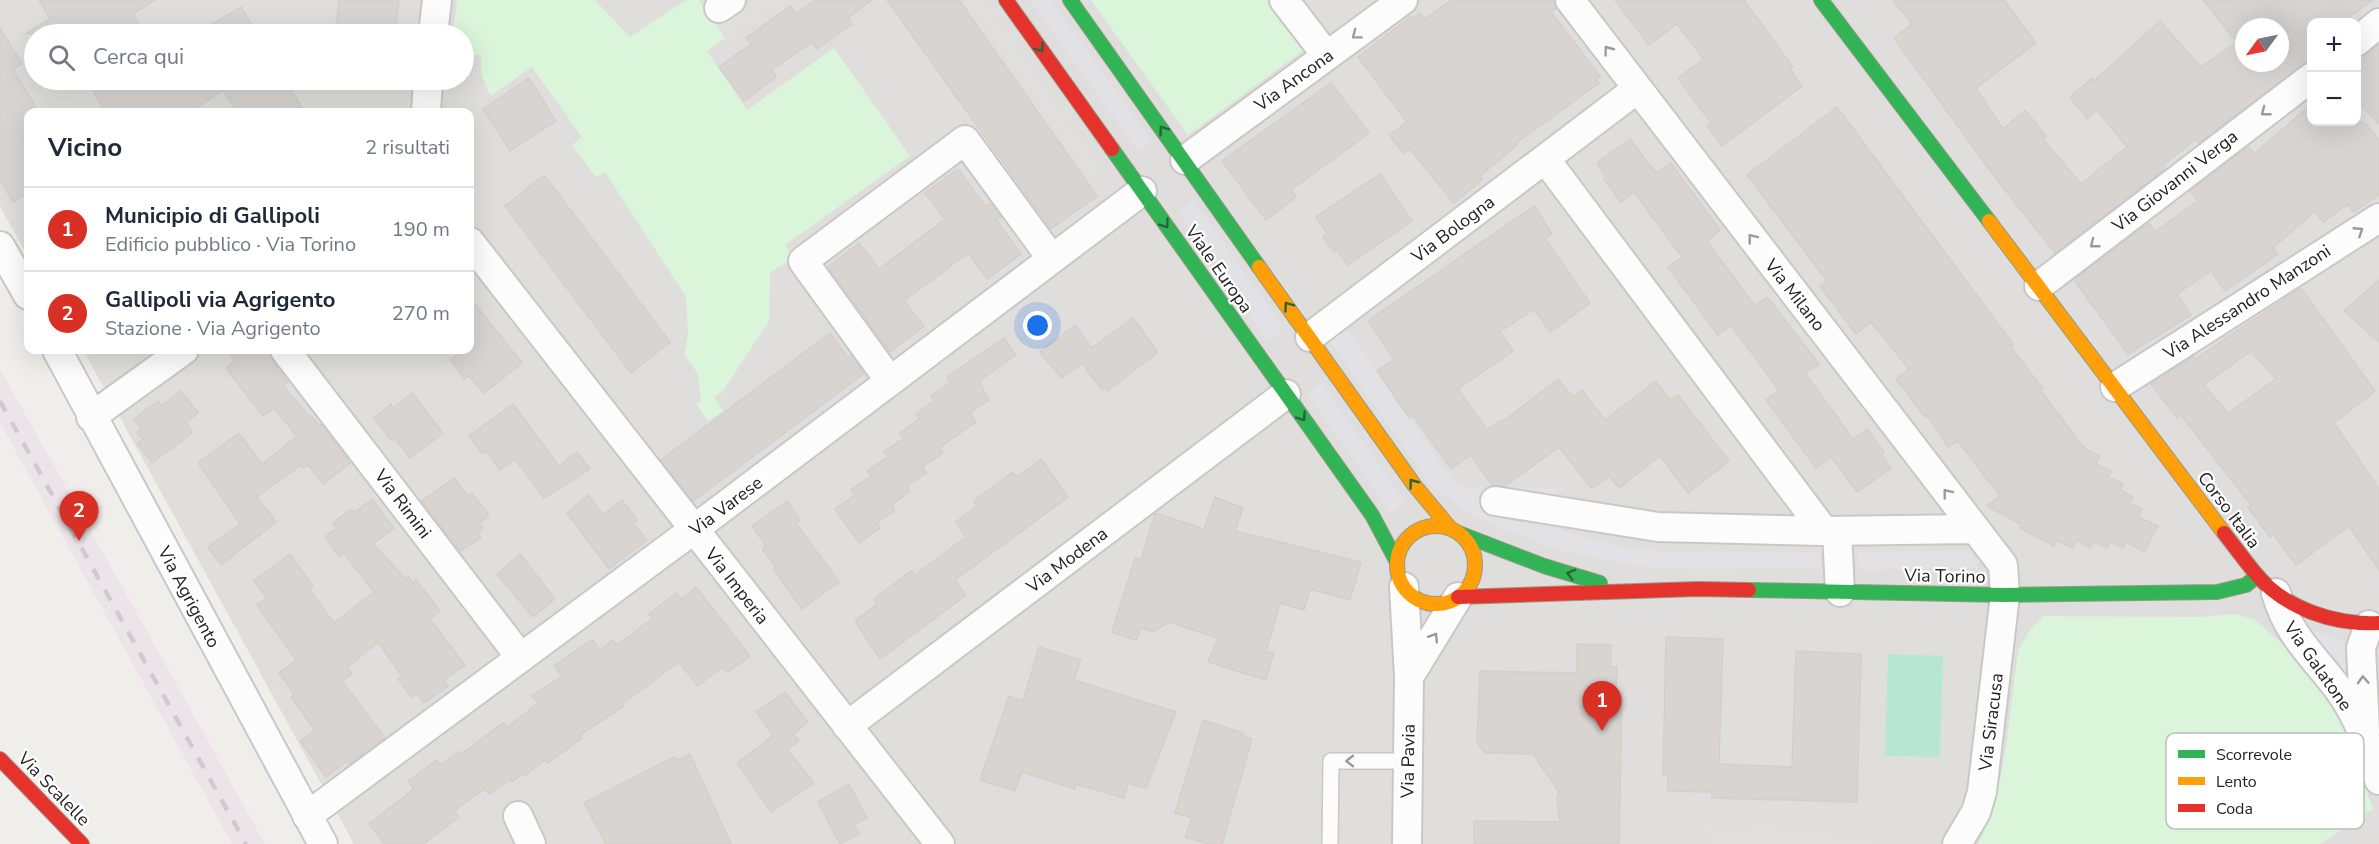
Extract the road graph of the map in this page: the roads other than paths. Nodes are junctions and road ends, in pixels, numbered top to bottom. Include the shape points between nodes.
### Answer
1 (437, 0) edge
2 (1006, 0) edge
3 (1070, 0) edge
4 (1284, 0) edge
5 (1570, 0) edge
6 (1821, 0) edge
7 (1392, 3) edge
8 (2379, 23) edge
9 (434, 24) edge
10 (2361, 38) edge
11 (1327, 56) junction
12 (2307, 81) edge
13 (1637, 89) junction
14 (427, 90) edge
15 (426, 108) edge
16 (1546, 160) junction
17 (1180, 163) junction
18 (1146, 188) junction
19 (2379, 218) edge
20 (0, 246) edge
21 (474, 247) edge
22 (1052, 259) junction
23 (2039, 286) junction
24 (24, 288) edge
25 (1306, 340) junction
26 (59, 354) edge
27 (178, 354) edge
28 (288, 354) edge
29 (890, 381) junction
30 (2115, 387) junction
31 (1290, 391) junction
32 (92, 417) junction
33 (1495, 501) dead end
34 (1975, 529) junction
35 (693, 530) junction
36 (1455, 531) junction
37 (1830, 531) junction
38 (1401, 574) junction
39 (2267, 584) junction
40 (1628, 591) junction
41 (1840, 592) junction
42 (2006, 595) junction
43 (1458, 597) junction
44 (2374, 624) edge
45 (521, 658) junction
46 (1409, 677) junction
47 (847, 726) junction
48 (2363, 733) edge
49 (2365, 737) joint
50 (0, 759) edge
51 (1409, 761) junction
52 (2379, 780) edge
53 (308, 816) junction
54 (518, 816) dead end
55 (81, 844) edge
56 (323, 844) edge
57 (531, 844) edge
58 (940, 844) edge
59 (1330, 844) edge
60 (1407, 844) edge
61 (1957, 844) edge

1 - 9 street
2 -> 18 street, Viale Europa
17 -> 3 street, Viale Europa
4 - 11 street
13 -> 5 street, Via Milano
6 - 23 street, Corso Italia
7 -> 11 street, Via Ancona
8 - 10 street
11 - 17 street, Via Ancona
12 -> 23 street, Via Giovanni Verga
13 - 16 street, Via Bologna
34 -> 13 street, Via Milano
14 - 15 street
16 - 25 street, Via Bologna
16 - 37 street
25 -> 17 street, Viale Europa
18 - 22 street, Via Varese
18 -> 31 street, Viale Europa
30 -> 19 street, Via Alessandro Manzoni
20 - 24 street
21 - 35 street, Via Imperia
22 - 29 street, Via Varese
22 - 29 street via 965,140 803,261
23 - 30 street, Corso Italia
36 -> 25 street, Viale Europa via 1415,486
26 - 32 street, Via Agrigento
27 - 32 street
28 - 45 street, Via Rimini
29 - 35 street, Via Varese
30 - 39 street, Corso Italia via 2225,536
31 -> 38 street, Viale Europa via 1372,515
31 - 47 street, Via Modena
32 - 53 street, Via Agrigento
33 - 37 street via 1658,527
34 - 37 street
34 - 42 street, Via Milano via 2003,565
35 - 45 street, Via Varese
35 - 47 street, Via Imperia
36 - 38 street via 1432,526 1415,531 1400,550
40 -> 36 street, Via Torino via 1544,566
36 - 43 street via 1474,554 1476,566 1467,589
37 - 41 street
38 - 43 street via 1423,602 1441,603
38 - 46 street, Via Pavia
39 - 42 street, Via Torino via 2217,592
39 - 44 street, Corso Italia via 2302,608 2347,623
39 - 48 street, Via Galatone via 2300,644 2340,691
40 - 41 street, Via Torino
40 - 43 street, Via Torino
41 - 42 street, Via Torino
42 - 61 street, Via Siracusa via 1982,792 1976,812
46 -> 43 street
49 -> 44 street, Via Galatone via 2361,648
45 - 53 street, Via Varese
46 - 51 street, Via Pavia
47 - 58 street, Via Imperia
49 - 52 street, Via Galatone
50 - 55 street, Via Scalelle
51 -> 59 lane via 1331,761
51 - 60 street, Via Pavia
53 - 56 street, Via Agrigento
54 - 57 street

